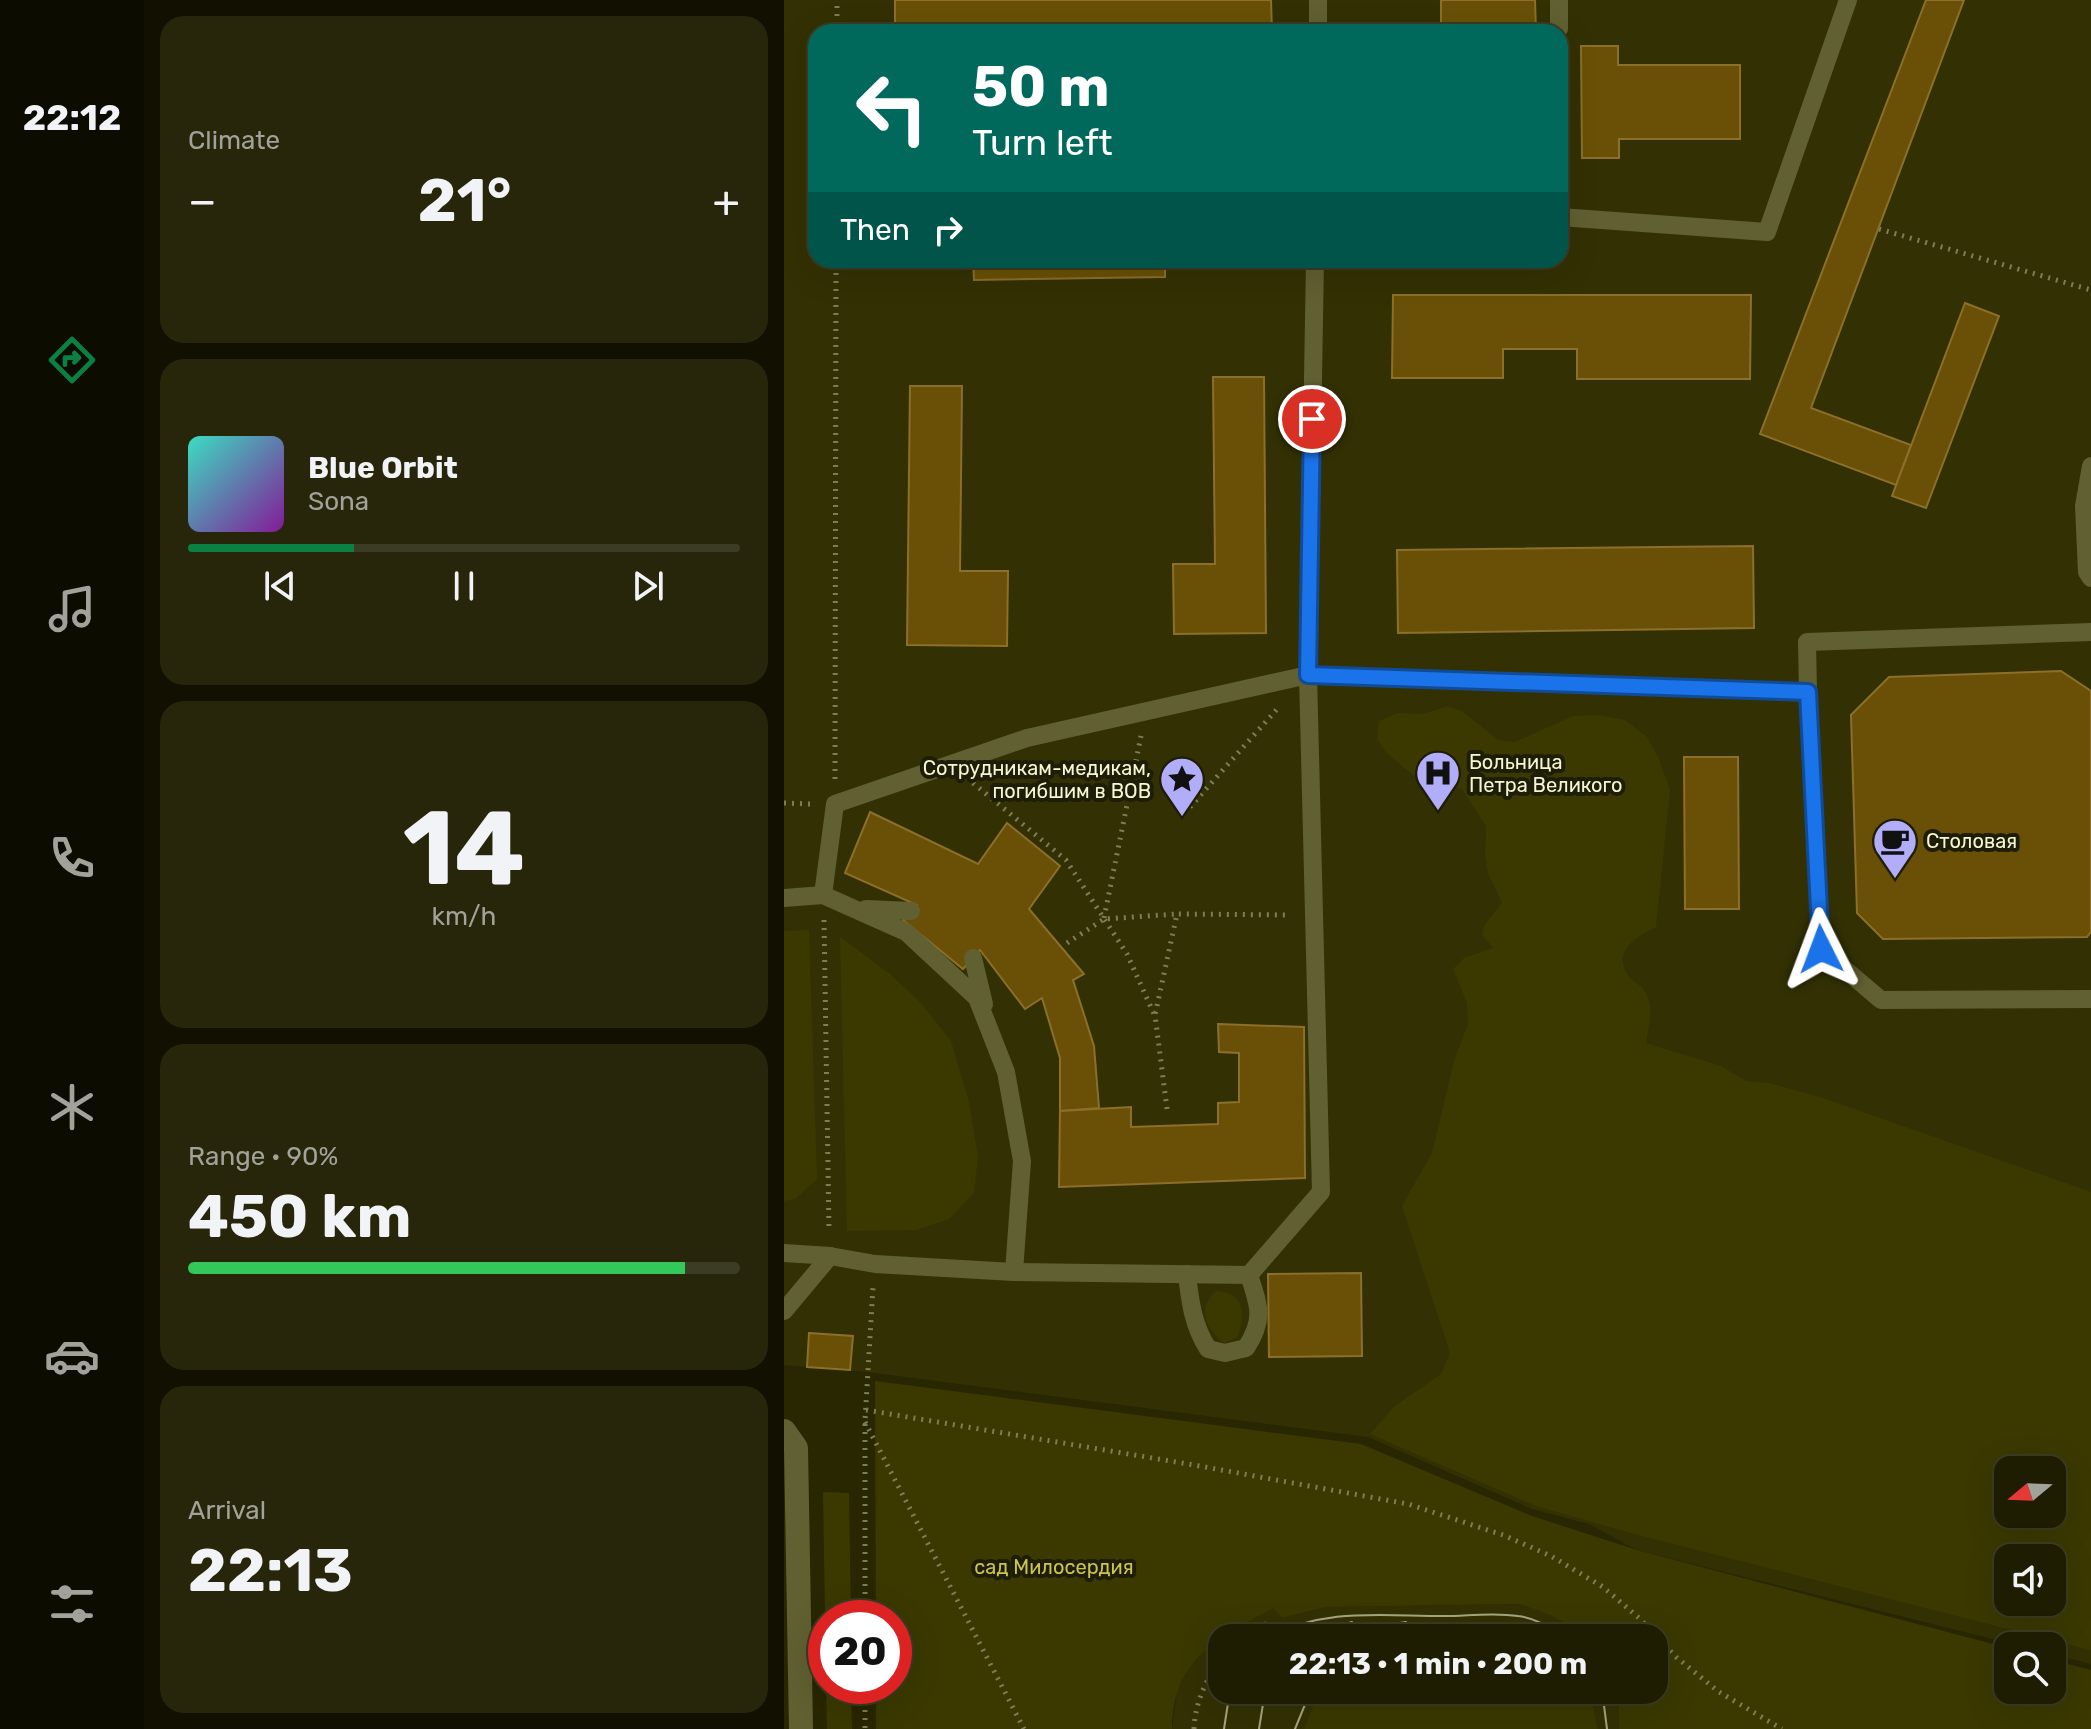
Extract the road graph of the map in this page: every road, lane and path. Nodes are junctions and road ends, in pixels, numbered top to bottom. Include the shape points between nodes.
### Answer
1 (837, 0) edge
2 (1318, 0) edge
3 (1559, 0) edge
4 (1848, 0) edge
5 (837, 24) edge
6 (1318, 24) edge
7 (1559, 24) edge
8 (1568, 218) edge
9 (1879, 229) dead end
10 (836, 268) edge
11 (1315, 268) edge
12 (2091, 290) edge
13 (2091, 466) edge
14 (2091, 578) edge
15 (2091, 632) edge
16 (1308, 675) junction
17 (1808, 692) junction
18 (1146, 710) junction
19 (950, 764) junction
20 (835, 804) junction
21 (1190, 807) dead end
22 (823, 895) junction
23 (784, 898) edge
24 (859, 909) junction
25 (911, 911) dead end
26 (1177, 914) junction
27 (1315, 915) junction
28 (1104, 919) junction
29 (1067, 943) dead end
30 (973, 958) dead end
31 (2091, 999) edge
32 (1155, 1015) junction
33 (992, 1034) junction
34 (1167, 1109) dead end
35 (784, 1253) edge
36 (830, 1256) junction
37 (875, 1264) junction
38 (1014, 1272) junction
39 (1187, 1274) junction
40 (1249, 1275) junction
41 (784, 1311) edge
42 (866, 1410) junction
43 (865, 1421) junction
44 (784, 1431) edge
45 (865, 1600) edge
46 (1270, 1621) dead end
47 (1266, 1624) edge
48 (1208, 1676) edge
49 (865, 1704) edge
50 (795, 1726) edge
51 (865, 1729) edge
52 (1024, 1729) edge
53 (1194, 1729) edge
54 (1782, 1729) edge

1 - 5 path
2 - 6 lane
3 - 7 lane
4 - 8 lane via 1767,232
9 - 12 path
10 - 20 path
11 - 16 lane
13 - 14 lane via 2084,506
15 - 17 lane via 1807,642
16 - 17 lane
16 - 18 lane
16 - 21 path
16 - 27 lane
17 - 31 lane via 1821,949 1881,1000
18 - 19 lane via 1027,738
18 - 28 path
19 - 20 lane
19 - 28 path via 1066,860
20 - 22 lane
22 - 23 lane
22 - 24 lane
22 - 36 path
24 - 25 lane
24 - 33 lane via 906,932 977,998
26 - 27 path
26 - 28 path
26 - 32 path
27 - 40 lane via 1321,1192
28 - 29 path
28 - 32 path
30 - 33 lane
32 - 34 path
33 - 38 lane via 1006,1072 1022,1161
35 - 36 lane
36 - 37 lane
36 - 41 lane
37 - 38 lane
37 - 42 path
38 - 39 lane
39 - 40 lane
39 - 40 lane via 1197,1332 1208,1349 1225,1353 1246,1348 1258,1330 1258,1302
42 - 43 path
42 - 54 path via 1408,1504 1503,1535 1603,1587 1719,1692
43 - 45 path
43 - 52 path
44 - 50 street via 796,1448
46 - 47 path
48 - 53 path
49 - 51 path

